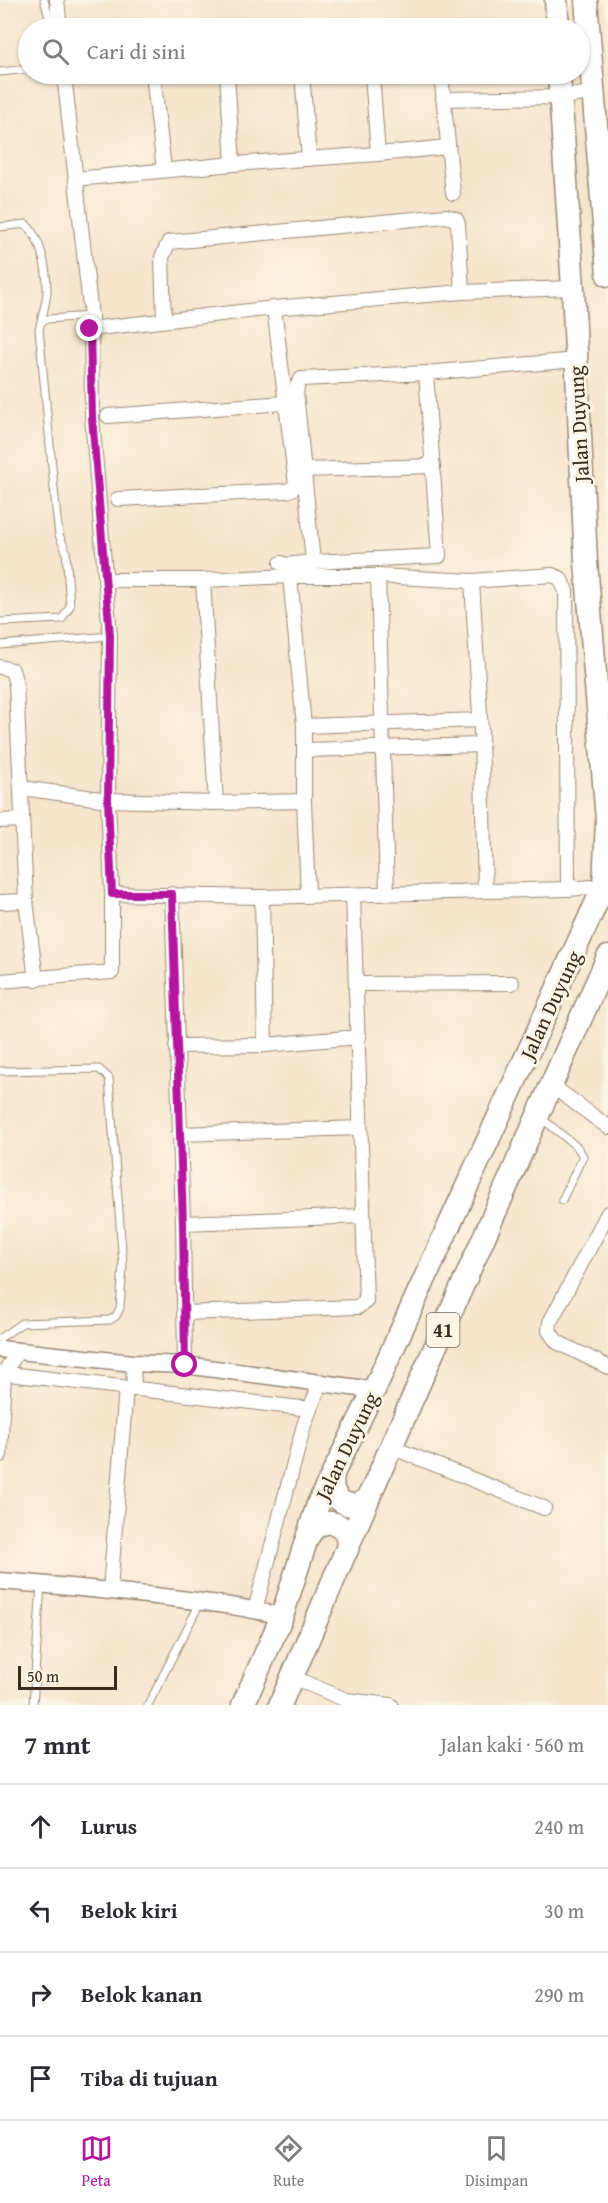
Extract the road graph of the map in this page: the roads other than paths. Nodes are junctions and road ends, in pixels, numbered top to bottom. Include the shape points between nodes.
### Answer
1 (44, 0) edge
2 (57, 0) edge
3 (556, 0) edge
4 (586, 0) edge
5 (49, 18) edge
6 (59, 18) edge
7 (557, 18) edge
8 (587, 18) edge
9 (590, 62) edge
10 (18, 70) edge
11 (0, 72) edge
12 (65, 84) edge
13 (154, 84) edge
14 (227, 84) edge
15 (303, 84) edge
16 (373, 84) edge
17 (442, 84) edge
18 (559, 84) edge
19 (592, 93) junction
20 (560, 97) junction
21 (443, 99) junction
22 (448, 147) junction
23 (378, 154) junction
24 (309, 159) junction
25 (233, 164) junction
26 (164, 170) junction
27 (76, 179) junction
28 (453, 193) dead end
29 (0, 227) edge
30 (608, 275) edge
31 (573, 288) junction
32 (462, 292) junction
33 (274, 308) junction
34 (164, 319) junction
35 (41, 322) junction
36 (90, 322) junction
37 (576, 360) junction
38 (426, 373) junction
39 (284, 402) junction
40 (108, 416) dead end
41 (433, 466) junction
42 (304, 470) junction
43 (118, 499) dead end
44 (313, 562) junction
45 (281, 563) dead end
46 (290, 576) junction
47 (378, 576) junction
48 (105, 580) junction
49 (203, 580) junction
50 (472, 581) junction
51 (0, 622) edge
52 (110, 636) junction
53 (0, 645) edge
54 (0, 667) edge
55 (480, 720) junction
56 (382, 722) junction
57 (304, 726) junction
58 (480, 745) junction
59 (383, 748) junction
60 (304, 750) junction
61 (22, 788) junction
62 (108, 800) junction
63 (304, 801) junction
64 (216, 803) junction
65 (22, 820) junction
66 (0, 821) edge
67 (604, 886) junction
68 (568, 889) junction
69 (485, 891) junction
70 (387, 893) junction
71 (112, 894) junction
72 (172, 894) junction
73 (308, 896) junction
74 (353, 896) junction
75 (262, 897) junction
76 (26, 901) junction
77 (0, 902) edge
78 (608, 957) edge
79 (36, 980) junction
80 (0, 981) edge
81 (512, 983) dead end
82 (357, 984) junction
83 (359, 1037) junction
84 (265, 1045) junction
85 (176, 1046) junction
86 (0, 1071) edge
87 (551, 1085) junction
88 (538, 1115) junction
89 (608, 1127) edge
90 (360, 1128) junction
91 (179, 1134) junction
92 (562, 1200) dead end
93 (608, 1213) edge
94 (363, 1216) junction
95 (183, 1223) junction
96 (184, 1313) junction
97 (0, 1338) edge
98 (0, 1349) edge
99 (18, 1351) junction
100 (133, 1363) junction
101 (185, 1365) junction
102 (608, 1367) edge
103 (2, 1373) edge
104 (320, 1383) junction
105 (130, 1389) junction
106 (374, 1390) junction
107 (310, 1409) junction
108 (391, 1447) junction
109 (0, 1455) edge
110 (333, 1476) junction
111 (372, 1490) junction
112 (543, 1508) dead end
113 (308, 1538) junction
114 (348, 1550) junction
115 (0, 1581) edge
116 (41, 1584) junction
117 (110, 1590) junction
118 (201, 1601) junction
119 (255, 1610) junction
120 (282, 1616) junction
121 (292, 1677) junction
122 (33, 1705) edge
123 (148, 1705) edge
124 (243, 1705) edge
125 (280, 1705) edge
126 (392, 1705) edge

1 - 5 lane
2 - 6 street
3 - 7 highway
4 - 8 highway
9 - 19 highway
10 - 11 lane
12 - 27 street
13 - 26 street
14 - 25 street
15 - 24 street
16 - 23 street
17 - 21 street
18 - 20 highway, Jalan Duyung / 41
19 - 20 street
19 - 30 highway
20 - 21 street
20 - 31 highway, Jalan Duyung / 41
21 - 22 street
22 - 23 street
22 - 28 street
23 - 24 street
24 - 25 street
25 - 26 street
26 - 27 street
27 - 36 street
29 - 35 lane via 26,224 41,247 47,289
31 - 32 street
31 - 37 highway, Jalan Duyung / 41
32 - 33 street
32 - 34 street via 456,219 423,218 169,242 162,257
33 - 34 street
33 - 39 street
34 - 36 street
35 - 36 lane
35 - 51 lane via 39,337 57,519 66,550 70,606 62,619
36 - 48 street via 92,417
37 - 38 street
37 - 67 highway, Jalan Duyung / 41 via 586,562 608,820
38 - 41 street
38 - 42 street via 301,379 296,392
39 - 40 street
39 - 43 street via 296,480 292,489
41 - 42 street
41 - 44 street via 439,556
42 - 44 street
44 - 45 street
46 - 47 street
46 - 49 street
46 - 57 street
47 - 50 street
47 - 56 street
48 - 49 street
48 - 52 street
49 - 64 street
50 - 55 street
50 - 68 street via 552,575 560,578 566,591
52 - 53 lane
52 - 62 street
54 - 61 street via 14,673
55 - 56 street
55 - 58 street
56 - 57 street
56 - 59 street
57 - 60 street
58 - 59 street
58 - 69 street
59 - 60 street
59 - 70 street
60 - 63 street
61 - 62 street
61 - 65 street
62 - 64 street
62 - 71 street
63 - 64 street
63 - 73 street
65 - 66 street
65 - 76 street
67 - 68 street
67 - 106 highway, Jalan Duyung / 41
68 - 69 street
69 - 70 street
70 - 74 street
71 - 72 street
71 - 79 street via 112,972
72 - 75 street
72 - 85 street
73 - 74 street
73 - 75 street
74 - 82 street
75 - 84 street
76 - 77 street
76 - 79 street
78 - 87 highway, Jalan Duyung / 41
79 - 80 street
81 - 82 street
82 - 83 street
83 - 84 street
83 - 90 street
84 - 85 street
85 - 91 street
86 - 97 lane via 99,1069 109,1078 123,1265 120,1308 110,1320 22,1323
87 - 88 highway, Jalan Duyung / 41
87 - 89 street
88 - 92 lane via 583,1156
88 - 108 highway, Jalan Duyung / 41
90 - 91 street
90 - 94 street
91 - 95 street
93 - 102 street via 550,1322 549,1331 557,1342
94 - 95 street
94 - 96 street via 366,1301 358,1307
95 - 96 street
96 - 101 street
98 - 99 street
99 - 100 street
99 - 103 street
100 - 101 street
100 - 105 street
101 - 104 street
103 - 105 street
103 - 109 street
104 - 106 street
104 - 107 street
105 - 107 street
105 - 117 street
106 - 110 highway, Jalan Duyung / 41
107 - 119 street
108 - 111 highway, Jalan Duyung / 41
108 - 112 street
110 - 111 highway via 335,1496 345,1504 365,1501
110 - 113 highway, Jalan Duyung / 41 via 318,1504
111 - 114 highway, Jalan Duyung / 41
113 - 114 highway via 316,1526 336,1524 348,1538
113 - 120 highway, Jalan Duyung / 41
114 - 121 highway, Jalan Duyung / 41
115 - 116 street
116 - 117 street
116 - 122 lane
117 - 118 street
118 - 119 street
118 - 123 lane
119 - 120 street
120 - 124 highway, Jalan Duyung / 41
121 - 125 highway, Jalan Duyung / 41
121 - 126 street via 346,1700

